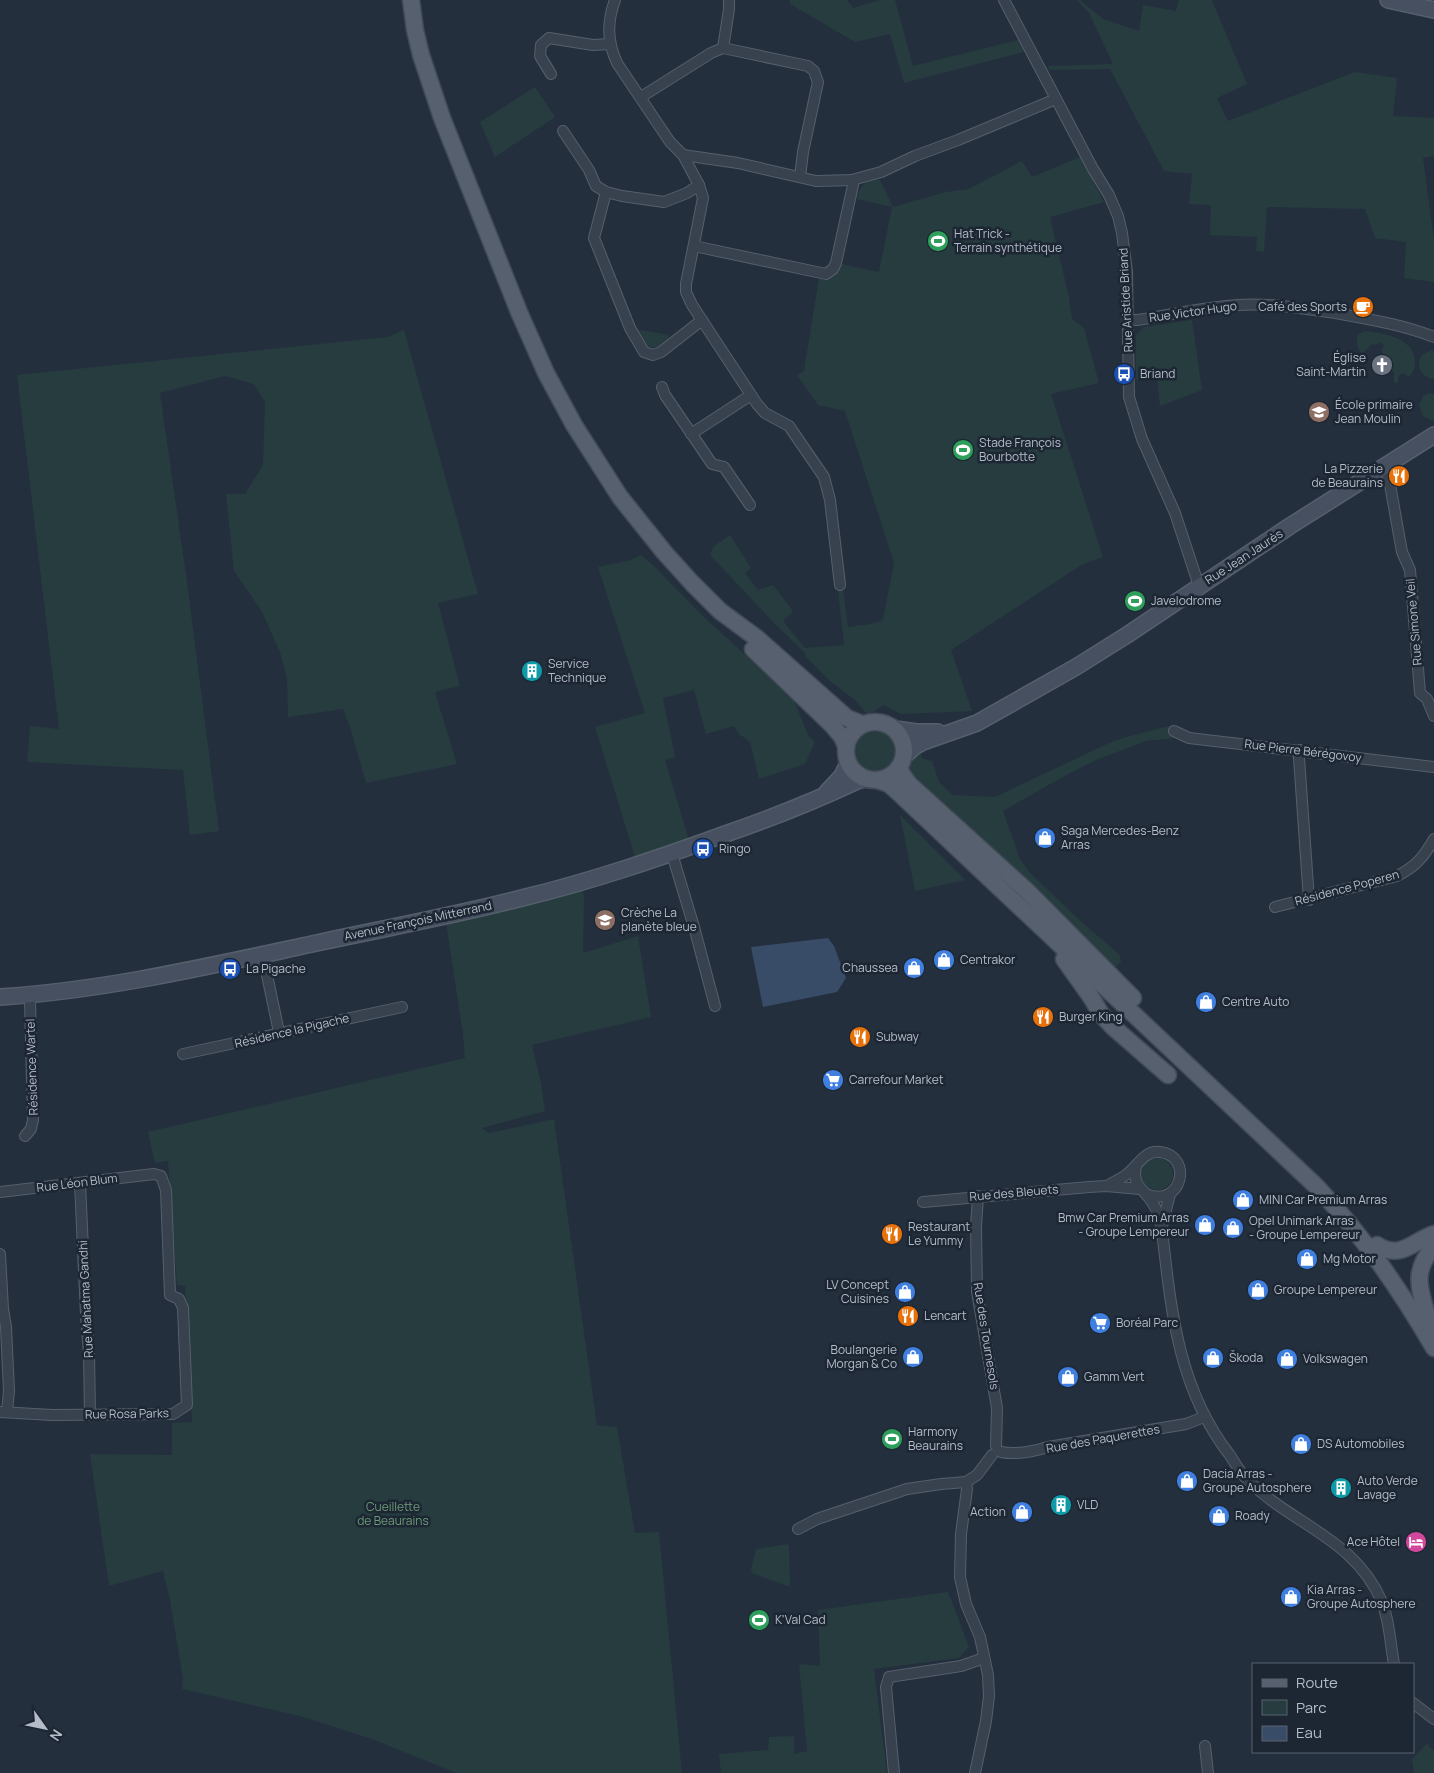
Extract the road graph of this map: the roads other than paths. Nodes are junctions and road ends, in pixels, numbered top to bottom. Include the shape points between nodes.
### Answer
1 (411, 0) edge
2 (615, 0) edge
3 (729, 0) edge
4 (1004, 0) edge
5 (1388, 0) edge
6 (1434, 10) edge
7 (610, 44) junction
8 (723, 48) junction
9 (551, 74) dead end
10 (641, 97) junction
11 (1056, 100) junction
12 (563, 131) dead end
13 (683, 154) junction
14 (800, 177) junction
15 (852, 180) junction
16 (699, 185) junction
17 (606, 192) junction
18 (694, 246) junction
19 (702, 320) junction
20 (1129, 320) junction
21 (1434, 337) edge
22 (662, 387) dead end
23 (751, 394) junction
24 (691, 434) junction
25 (1434, 435) edge
26 (1384, 466) junction
27 (750, 505) dead end
28 (840, 585) dead end
29 (1199, 586) junction
30 (720, 611) junction
31 (1434, 716) edge
32 (862, 724) junction
33 (895, 729) junction
34 (1174, 731) dead end
35 (947, 733) junction
36 (846, 746) junction
37 (1300, 750) junction
38 (901, 762) junction
39 (848, 763) junction
40 (1434, 766) edge
41 (872, 779) junction
42 (824, 795) junction
43 (1434, 839) edge
44 (672, 854) junction
45 (1309, 900) junction
46 (1019, 906) junction
47 (1275, 907) dead end
48 (263, 956) junction
49 (28, 995) junction
50 (0, 997) edge
51 (715, 1006) dead end
52 (402, 1007) dead end
53 (279, 1032) junction
54 (183, 1054) dead end
55 (1168, 1075) dead end
56 (25, 1136) dead end
57 (1136, 1166) junction
58 (154, 1174) joint
59 (80, 1183) junction
60 (1106, 1186) junction
61 (0, 1192) edge
62 (1143, 1192) junction
63 (1170, 1194) junction
64 (978, 1196) junction
65 (923, 1202) dead end
66 (1162, 1226) junction
67 (1434, 1234) edge
68 (1377, 1245) junction
69 (1434, 1246) edge
70 (0, 1254) edge
71 (1432, 1329) edge
72 (1434, 1348) edge
73 (4, 1412) edge
74 (90, 1415) junction
75 (1204, 1417) junction
76 (996, 1451) junction
77 (966, 1482) junction
78 (798, 1529) dead end
79 (984, 1658) junction
80 (1394, 1663) edge
81 (1414, 1704) edge
82 (1434, 1719) edge
83 (1205, 1746) dead end
84 (894, 1773) edge
85 (975, 1773) edge
86 (1208, 1773) edge

1 - 30 main road via 427,77 546,373 574,426 620,497 664,552
2 - 7 street via 609,20
3 - 8 street
4 - 11 street, Rue Aristide Briand
5 - 6 main road
7 - 9 street via 593,46 549,38 541,45 540,56
7 - 10 street via 617,62
8 - 10 street
8 - 14 street via 808,66 814,71 818,82
10 - 13 street via 675,149
11 - 15 street via 881,172
11 - 20 street, Rue Aristide Briand via 1110,195 1118,216 1127,272
12 - 17 street via 596,186
13 - 14 street
13 - 16 street
14 - 15 street via 816,181
15 - 18 street via 836,263 826,274
16 - 17 street via 664,202
16 - 18 street via 703,198
17 - 19 street via 594,238 630,328 644,352 652,355 661,352
18 - 19 street via 686,292
19 - 23 street
20 - 21 street, Rue Victor Hugo via 1240,305 1301,307 1400,325
20 - 29 street, Rue Aristide Briand via 1129,397 1142,438 1175,513
22 - 24 street
23 - 24 street
23 - 28 street via 765,413 789,426 824,476
24 - 27 street via 712,464 724,468
25 - 26 main road, Rue Jean Jaurès
26 - 29 main road, Rue Jean Jaurès
26 - 31 street, Rue Simone Veil via 1402,552 1410,570 1420,693 1427,699
29 - 35 main road, Rue Jean Jaurès via 1127,635 1030,694 977,723
30 - 32 main road via 758,639 847,718
30 - 36 main road via 832,726
32 - 33 main road via 879,722
32 - 36 main road via 851,733
33 - 35 main road
33 - 38 main road via 903,745
34 - 37 street, Rue Pierre Bérégovoy via 1189,738
35 - 38 main road, Rue Jean Jaurès via 914,747
36 - 39 main road
37 - 40 street, Rue Pierre Bérégovoy
37 - 45 street
38 - 41 main road via 889,776
38 - 68 main road via 902,774 909,784 1027,891 1191,1056 1315,1174
39 - 41 main road via 857,774
39 - 42 main road via 842,776
41 - 42 main road, Avenue François Mitterrand
41 - 46 main road via 889,784
42 - 44 main road, Avenue François Mitterrand via 778,816
43 - 45 street, Résidence Poperen via 1422,859 1397,876
44 - 48 main road, Avenue François Mitterrand via 523,898
44 - 51 street
45 - 47 street, Résidence Poperen
46 - 55 main road via 1037,931 1066,960 1101,1014
46 - 72 main road via 1347,1219 1393,1280
48 - 49 main road, Avenue François Mitterrand
48 - 53 street
49 - 50 main road, Avenue François Mitterrand
49 - 56 street, Résidence Wartel via 33,1120 32,1129
52 - 53 street, Résidence la Pigache
53 - 54 street, Résidence la Pigache
57 - 60 street
57 - 62 street via 1136,1182
57 - 63 street via 1152,1152 1171,1156 1178,1165 1180,1177
58 - 59 street, Rue Léon Blum
58 - 74 street, Rue Rosa Parks via 161,1176 166,1190 170,1295 179,1298 183,1308 187,1405 173,1414
59 - 61 street, Rue Léon Blum
59 - 74 street, Rue Mahatma Gandhi
60 - 62 street, Rue des Bleuets
60 - 64 street, Rue des Bleuets
62 - 63 street via 1158,1197
62 - 66 street via 1156,1209
63 - 66 street
64 - 65 street, Rue des Bleuets
64 - 76 street, Rue des Tournesols via 977,1292 997,1408
66 - 75 street via 1181,1355
67 - 68 main road via 1400,1251 1386,1251
68 - 71 main road
69 - 71 main road via 1422,1262 1419,1276
70 - 73 street via 9,1397
73 - 74 street, Rue Rosa Parks
75 - 76 street, Rue des Paquerettes via 1186,1424 1033,1451 1009,1454
75 - 80 street via 1220,1444 1254,1485 1338,1545 1362,1570 1382,1603 1390,1629
76 - 77 street via 977,1475
77 - 78 street via 908,1489 817,1519
77 - 79 street via 960,1577
79 - 84 street via 961,1666 889,1677 886,1687
79 - 85 street via 989,1696
81 - 82 street
83 - 86 street

